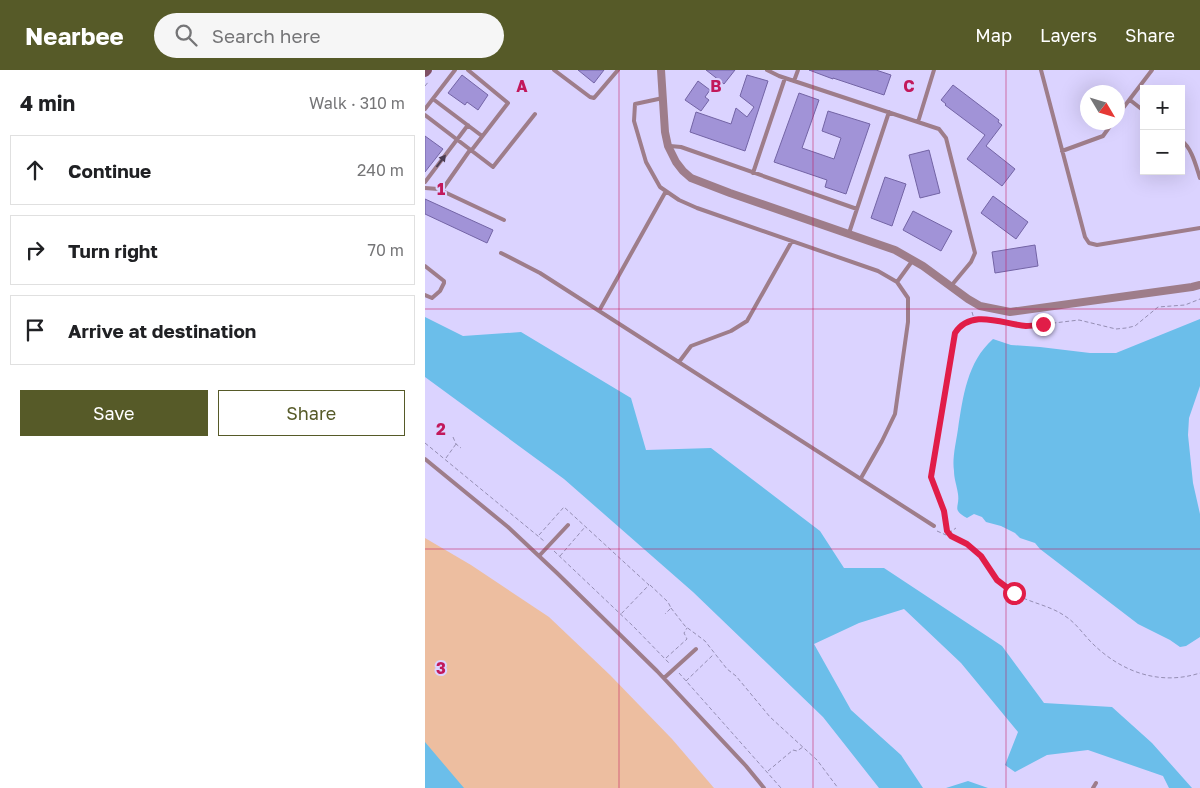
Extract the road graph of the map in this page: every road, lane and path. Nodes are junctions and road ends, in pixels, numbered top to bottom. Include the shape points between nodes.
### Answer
1 (455, 70) edge
2 (467, 70) edge
3 (554, 70) edge
4 (618, 70) edge
5 (661, 70) edge
6 (767, 70) edge
7 (798, 70) edge
8 (934, 70) edge
9 (1041, 70) edge
10 (1152, 70) edge
11 (785, 78) junction
12 (794, 80) junction
13 (663, 98) junction
14 (433, 99) junction
15 (1129, 100) junction
16 (1125, 105) edge
17 (1140, 108) edge
18 (425, 109) edge
19 (889, 112) junction
20 (535, 114) dead end
21 (425, 115) edge
22 (918, 122) junction
23 (468, 125) junction
24 (1107, 130) edge
25 (482, 136) junction
26 (457, 140) junction
27 (1185, 143) edge
28 (668, 146) junction
29 (470, 150) junction
30 (1062, 151) junction
31 (753, 172) junction
32 (1200, 178) edge
33 (425, 182) edge
34 (425, 188) edge
35 (442, 190) junction
36 (666, 191) junction
37 (857, 209) junction
38 (504, 220) dead end
39 (1200, 228) edge
40 (848, 234) junction
41 (792, 241) junction
42 (501, 253) dead end
43 (913, 260) junction
44 (425, 266) edge
45 (897, 282) junction
46 (1200, 284) edge
47 (950, 287) junction
48 (425, 295) edge
49 (1200, 299) edge
50 (970, 308) dead end
51 (599, 311) junction
52 (974, 319) junction
53 (679, 362) junction
54 (453, 437) dead end
55 (425, 443) edge
56 (456, 444) junction
57 (461, 448) dead end
58 (425, 459) edge
59 (445, 459) junction
60 (861, 478) junction
61 (568, 525) dead end
62 (586, 527) junction
63 (934, 528) joint
64 (955, 528) dead end
65 (949, 534) junction
66 (538, 536) junction
67 (549, 546) junction
68 (539, 556) junction
69 (560, 556) junction
70 (649, 584) junction
71 (671, 608) junction
72 (621, 614) junction
73 (665, 614) dead end
74 (688, 628) junction
75 (696, 649) dead end
76 (715, 654) junction
77 (665, 659) junction
78 (674, 669) junction
79 (1200, 673) edge
80 (664, 678) junction
81 (686, 681) junction
82 (803, 747) junction
83 (767, 772) junction
84 (1096, 783) dead end
85 (764, 788) edge
86 (781, 788) edge
87 (838, 788) edge
88 (1093, 788) edge

1 - 14 lane
2 - 25 lane via 508,103
3 - 4 lane via 594,98
5 - 13 street
6 - 11 lane
7 - 12 lane
8 - 22 lane
9 - 30 lane
10 - 15 lane
11 - 12 lane
11 - 31 lane
12 - 19 lane
13 - 28 street
13 - 36 lane via 635,104 634,121 646,162
14 - 18 lane
14 - 23 lane
15 - 16 lane
15 - 17 lane
19 - 22 lane
19 - 37 lane
20 - 29 lane via 493,166
21 - 26 lane
22 - 47 lane via 939,129 946,138 975,253
23 - 25 lane
23 - 26 lane
24 - 30 lane via 1103,136
25 - 29 lane
26 - 29 lane
33 -> 26 lane
27 - 32 lane
28 - 31 lane via 681,147
28 - 40 street via 683,171 699,182
29 - 35 lane
30 - 39 lane via 1089,243 1097,246
31 - 37 lane
34 - 35 lane
35 - 38 lane
36 - 41 lane via 688,204
36 - 51 lane
37 - 40 lane
40 - 43 street via 895,250
41 - 45 lane via 878,271
41 - 53 lane via 747,321 731,331 691,346
42 - 51 lane via 540,273
43 - 45 lane
43 - 47 street
44 - 48 lane via 445,283 432,298
45 - 60 lane via 908,298 908,322 895,414
46 - 47 street via 1010,312 980,306
49 - 52 path via 1185,305 1158,307 1135,326 1116,329 1079,320 1029,326
50 - 52 path
51 - 53 lane
52 - 65 path via 959,326 955,333 932,466 931,477
53 - 60 lane
54 - 56 path
55 - 59 path
56 - 57 path
56 - 59 path
58 - 68 lane
59 - 66 path
60 - 63 lane
61 - 67 lane
62 - 66 path via 563,508
62 - 69 path
62 - 70 path
63 - 65 path
64 - 65 path
65 - 79 path via 981,556 1005,588 1056,610 1093,644 1133,672 1165,679 1186,678
66 - 67 path
67 - 68 lane
67 - 69 path
68 - 80 lane
69 - 72 path
70 - 71 path
70 - 72 path
71 - 73 path
71 - 74 path
72 - 77 path
74 - 76 path
74 - 77 path via 684,633 687,639
75 - 78 lane
76 - 81 path
76 - 82 path via 770,717
77 - 78 path
78 - 80 lane
78 - 81 path
80 - 85 lane
81 - 83 path
82 - 83 path via 793,750
82 - 87 path
83 - 86 path
84 - 88 lane

